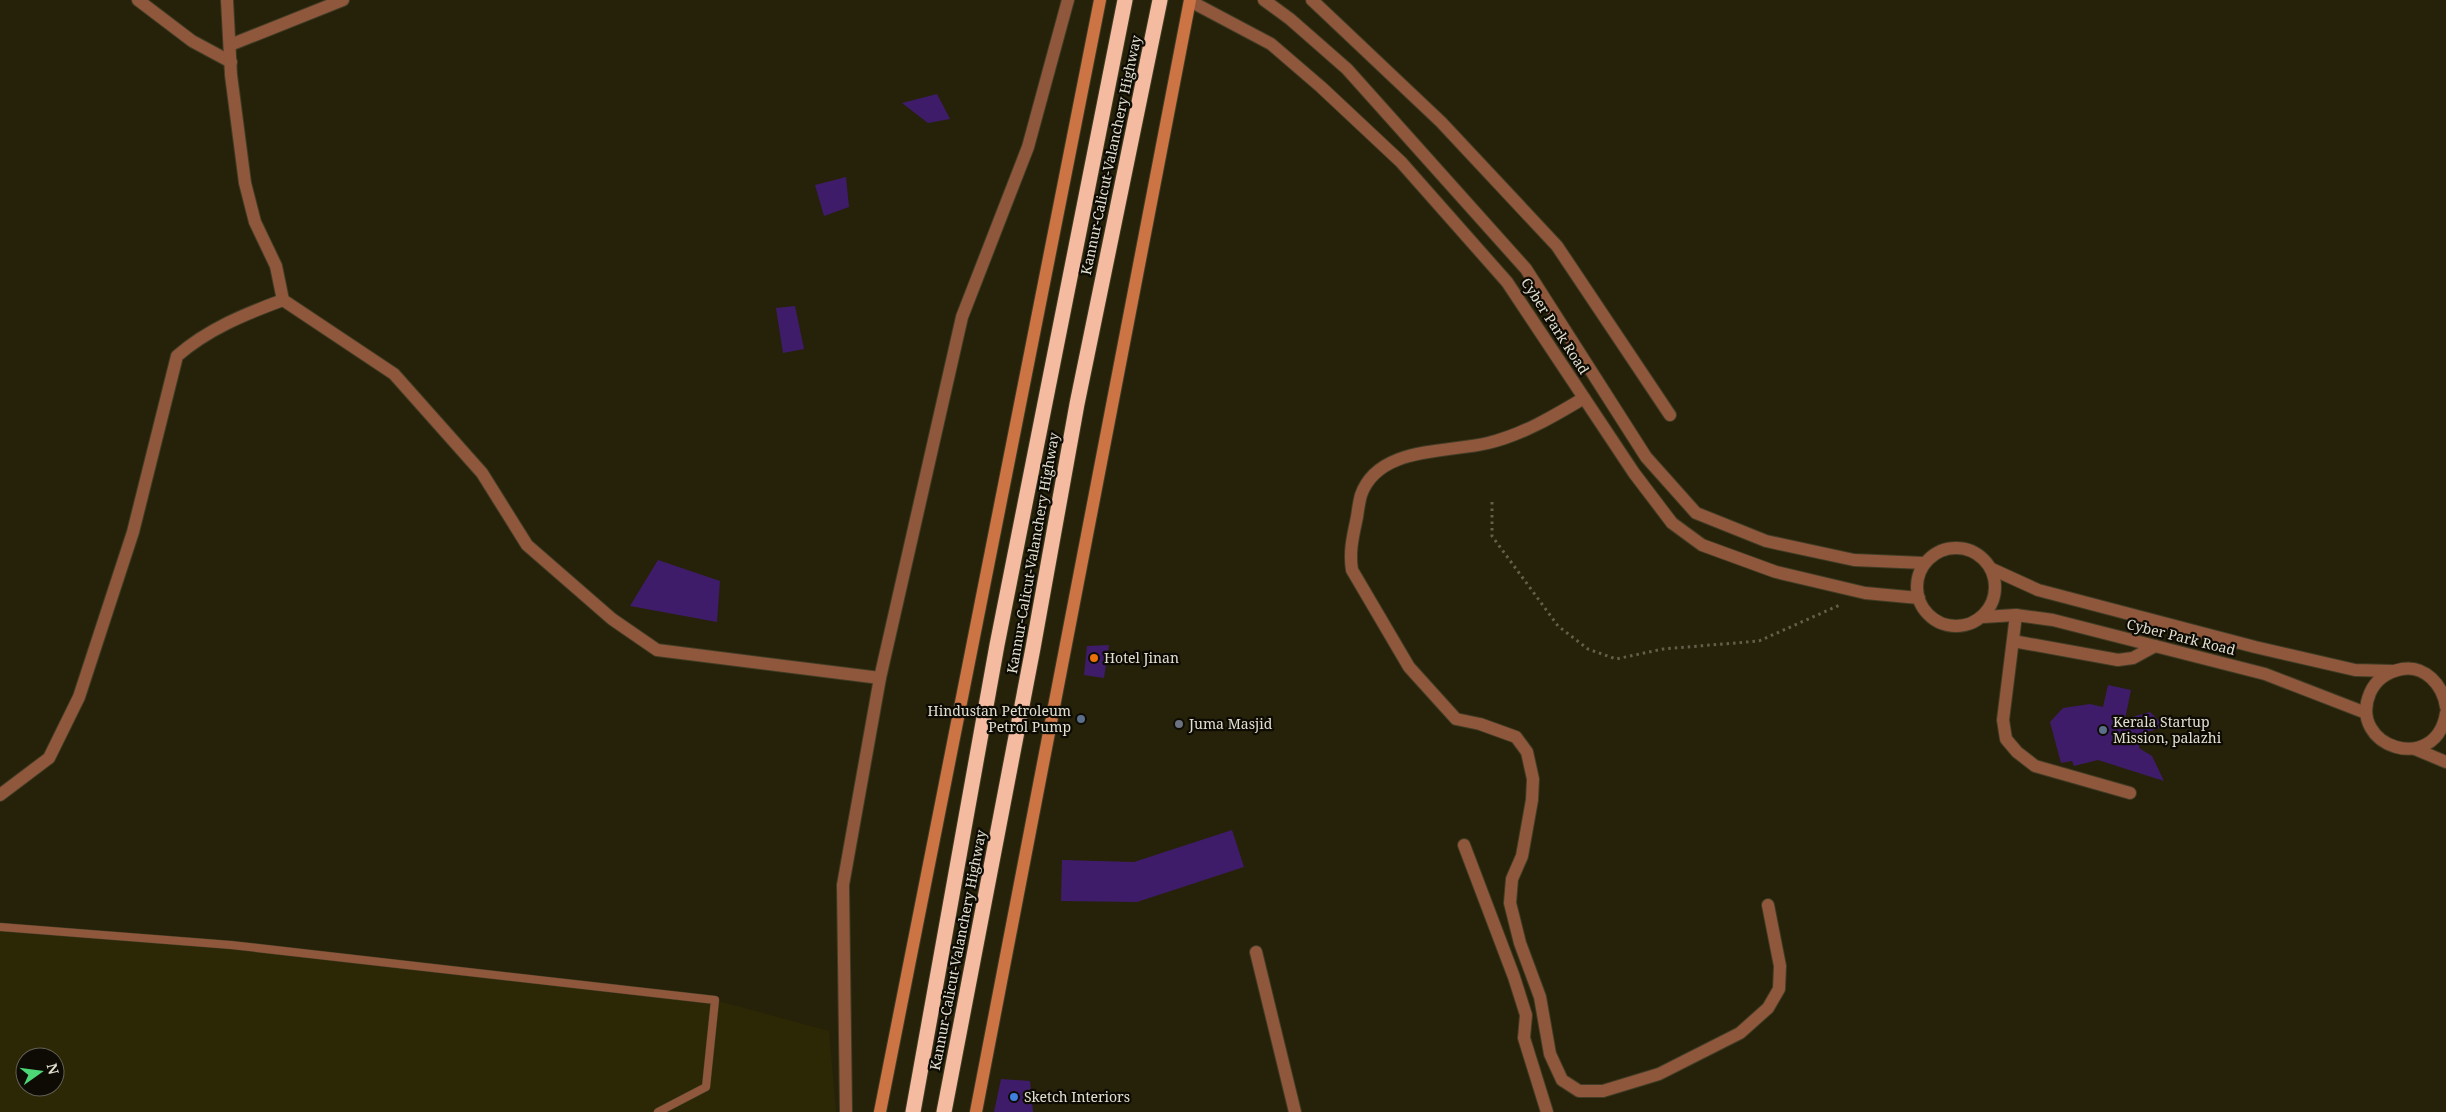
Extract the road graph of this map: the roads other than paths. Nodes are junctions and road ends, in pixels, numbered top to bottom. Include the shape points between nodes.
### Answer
1 (138, 0) edge
2 (227, 0) edge
3 (343, 0) edge
4 (1068, 0) edge
5 (1100, 0) edge
6 (1125, 0) edge
7 (1160, 0) edge
8 (1190, 0) edge
9 (1264, 0) edge
10 (1312, 0) edge
11 (230, 45) junction
12 (231, 62) junction
13 (283, 300) junction
14 (1584, 398) junction
15 (1670, 415) dead end
16 (1924, 563) junction
17 (1992, 569) junction
18 (1919, 598) junction
19 (2016, 615) junction
20 (1983, 617) junction
21 (2013, 641) junction
22 (2155, 646) junction
23 (2393, 671) junction
24 (880, 678) junction
25 (2446, 709) edge
26 (2366, 713) junction
27 (2415, 749) junction
28 (2446, 762) edge
29 (2130, 793) dead end
30 (0, 794) edge
31 (1464, 846) dead end
32 (1768, 906) dead end
33 (0, 927) edge
34 (1517, 930) junction
35 (1498, 937) junction
36 (1256, 952) dead end
37 (658, 1112) edge
38 (846, 1112) edge
39 (880, 1112) edge
40 (912, 1112) edge
41 (944, 1112) edge
42 (976, 1112) edge
43 (1295, 1112) edge
44 (1547, 1112) edge

1 - 12 street via 192,41
2 - 11 street
3 - 11 street
4 - 24 street via 1028,147 962,317
5 - 39 street
6 - 40 highway via 1014,558
7 - 41 highway, Kannur-Calicut-Valanchery Highway via 1077,404
8 - 14 street, Cyber Park Road via 1271,44 1401,162 1508,282
8 - 42 street
9 - 16 street via 1347,70 1526,269 1646,457 1696,513 1766,541 1854,560
10 - 15 street via 1441,122 1557,246
11 - 12 street
12 - 13 street via 245,183 254,222 276,266
13 - 24 street via 394,374 482,473 526,545 612,619 657,650
13 - 30 street via 250,312 194,341 177,356 132,532 79,697 49,758
14 - 18 street, Cyber Park Road via 1672,523 1702,545 1776,572 1865,593
14 - 34 street via 1542,422 1489,443 1402,457 1375,473 1361,494 1350,551 1352,570 1415,674 1456,719 1516,737 1527,752 1532,800 1522,856 1512,879 1510,903
16 - 17 street via 1948,548 1961,548 1974,551
16 - 18 street via 1917,585
17 - 20 street via 1996,581 1995,594
17 - 23 street via 2038,590 2245,645 2355,670
18 - 20 street via 1934,620 1946,625 1972,624
19 - 20 street, Cyber Park Road
19 - 21 street
19 - 22 street, Cyber Park Road via 2053,620
21 - 22 street via 2118,660 2133,658
21 - 29 street via 2003,720 2006,739 2035,766
22 - 26 street, Cyber Park Road via 2265,674
23 - 25 street via 2406,668 2430,676 2439,686
23 - 26 street via 2372,687
24 - 38 street via 843,885
25 - 27 street via 2438,735
26 - 27 street via 2377,737 2388,746
27 - 28 street
31 - 35 street
32 - 34 street via 1780,966 1779,989 1768,1008 1740,1033 1667,1070 1603,1091 1579,1091 1562,1080 1550,1054 1540,998
33 - 37 lane via 231,945 715,1000 706,1087
34 - 35 street
35 - 44 street via 1526,1015 1524,1038
36 - 43 street

